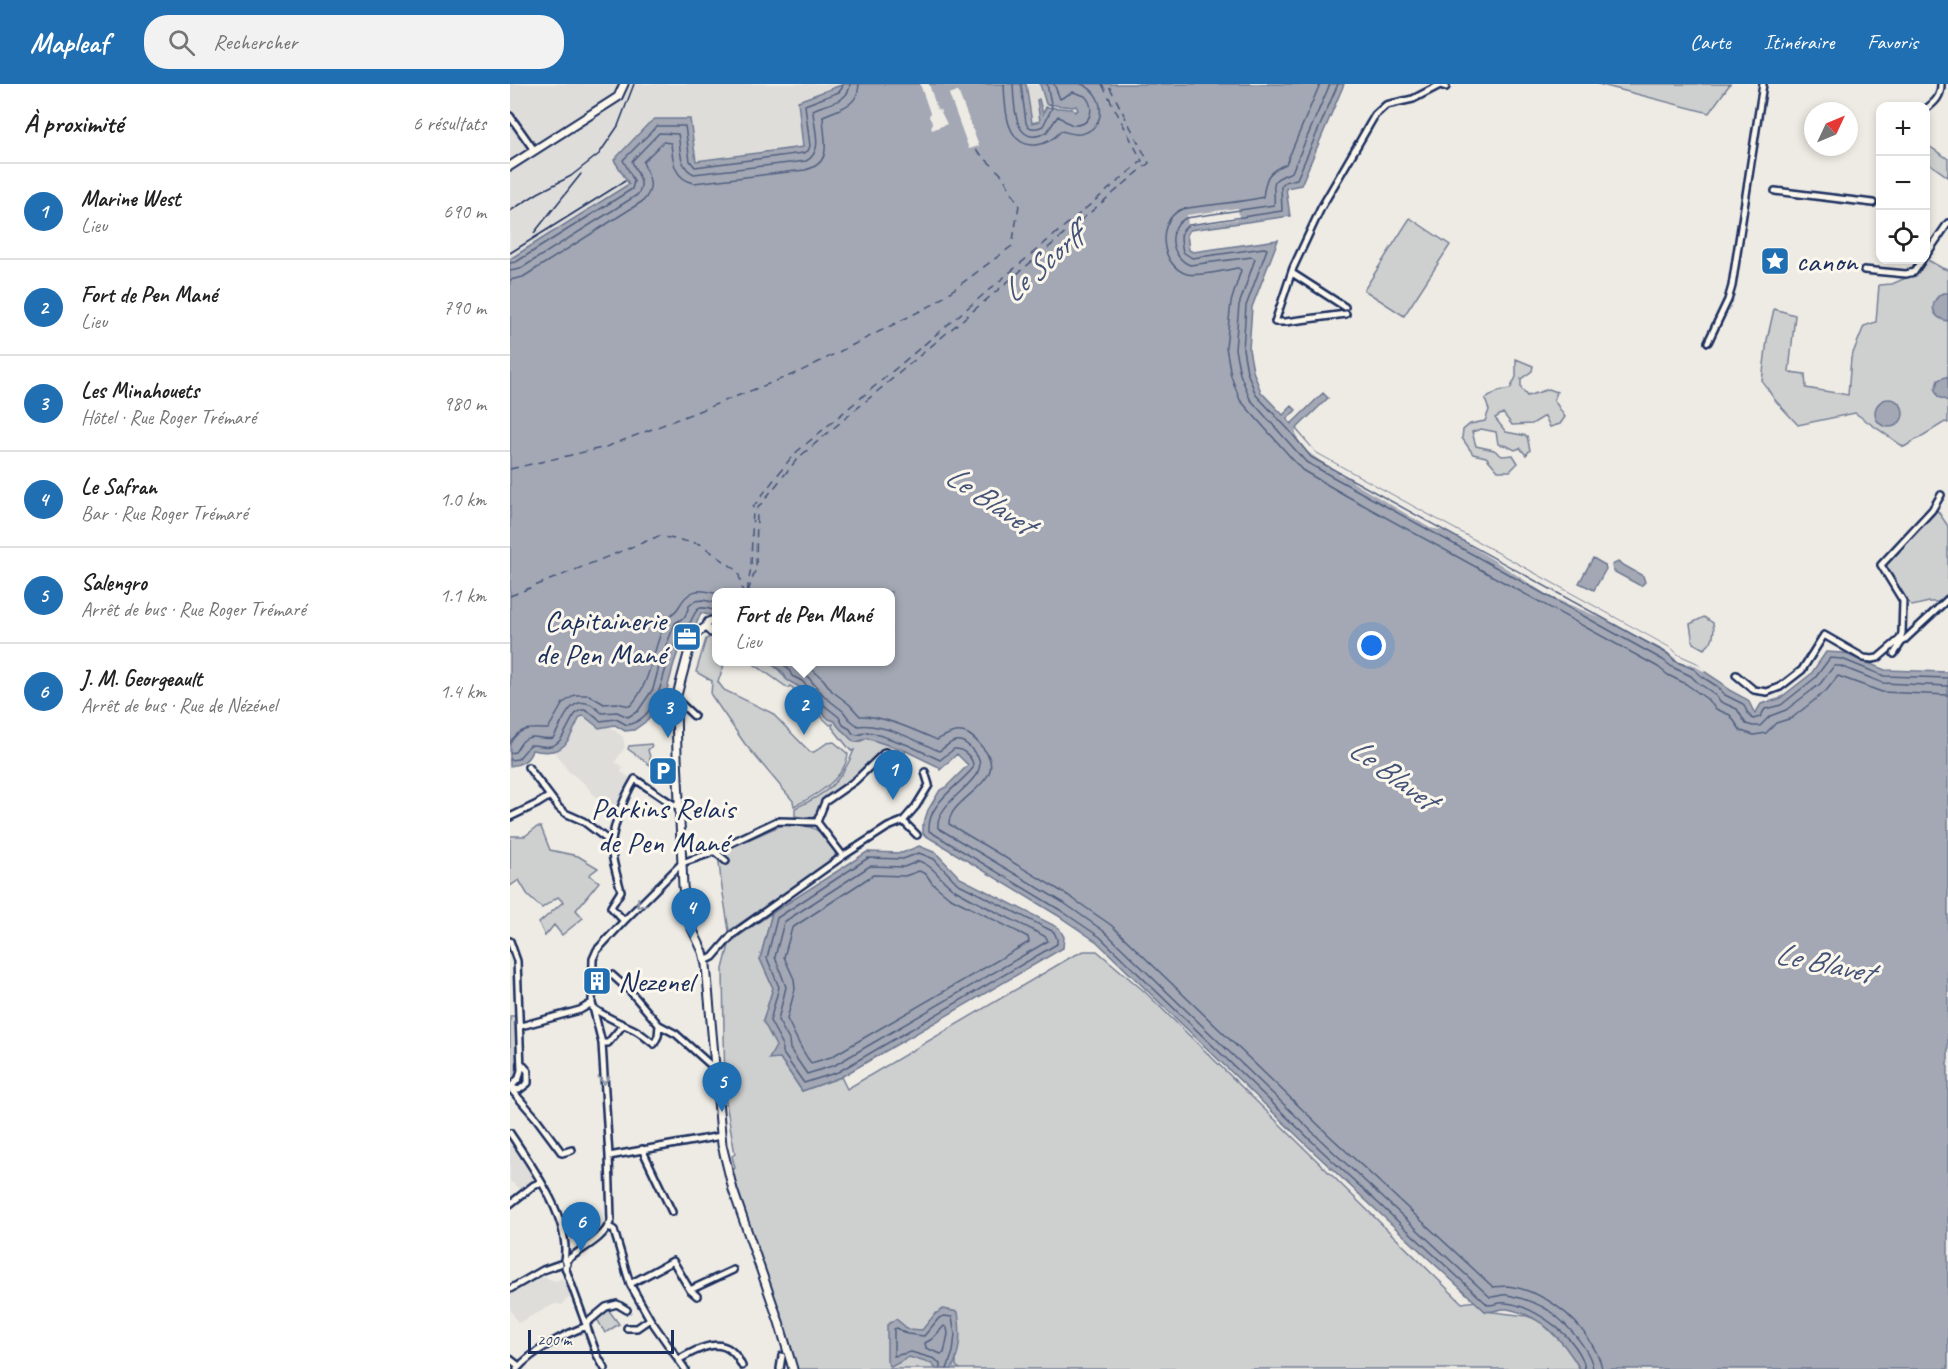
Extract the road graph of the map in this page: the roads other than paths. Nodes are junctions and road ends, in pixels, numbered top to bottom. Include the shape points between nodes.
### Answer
1 (624, 84) edge
2 (1762, 84) edge
3 (1941, 84) edge
4 (1446, 87) dead end
5 (1930, 105) edge
6 (510, 116) edge
7 (534, 150) junction
8 (510, 166) edge
9 (1775, 191) dead end
10 (1873, 203) dead end
11 (1948, 223) edge
12 (1930, 249) edge
13 (1919, 264) edge
14 (1864, 270) dead end
15 (1292, 273) junction
16 (1345, 306) dead end
17 (1346, 314) dead end
18 (1708, 342) dead end
19 (1941, 495) dead end
20 (1948, 599) edge
21 (712, 622) edge
22 (1894, 654) dead end
23 (1736, 675) dead end
24 (676, 699) junction
25 (694, 716) dead end
26 (901, 759) dead end
27 (528, 767) dead end
28 (925, 772) dead end
29 (550, 796) junction
30 (680, 808) junction
31 (510, 817) edge
32 (903, 821) junction
33 (817, 822) junction
34 (917, 835) dead end
35 (613, 844) junction
36 (714, 851) junction
37 (843, 856) junction
38 (726, 861) dead end
39 (682, 863) junction
40 (624, 921) junction
41 (510, 941) edge
42 (705, 961) junction
43 (612, 975) dead end
44 (592, 1006) junction
45 (623, 1025) junction
46 (659, 1025) junction
47 (521, 1026) junction
48 (602, 1043) junction
49 (521, 1063) junction
50 (714, 1068) junction
51 (510, 1088) edge
52 (510, 1133) edge
53 (721, 1136) junction
54 (642, 1149) junction
55 (572, 1150) dead end
56 (609, 1156) junction
57 (541, 1182) junction
58 (510, 1204) edge
59 (672, 1212) dead end
60 (609, 1227) junction
61 (666, 1256) dead end
62 (564, 1263) junction
63 (670, 1263) junction
64 (733, 1270) dead end
65 (630, 1284) junction
66 (510, 1289) edge
67 (690, 1290) junction
68 (696, 1296) dead end
69 (627, 1310) dead end
70 (650, 1319) junction
71 (587, 1324) junction
72 (627, 1328) dead end
73 (783, 1356) dead end
74 (510, 1359) edge
75 (678, 1360) junction
76 (742, 1366) dead end
77 (518, 1368) edge
78 (605, 1369) edge
79 (685, 1369) edge
80 (780, 1369) edge
81 (793, 1369) edge

1 - 7 street via 618,97
2 - 18 street via 1732,286
3 - 5 street via 1940,93
4 - 15 street via 1440,85 1413,99 1389,104 1375,115 1322,208
6 - 7 street
7 - 8 street
9 - 10 street
11 - 12 street
13 - 14 street via 1914,272 1906,274
15 - 16 street
15 - 17 street via 1275,322
19 - 23 street via 1881,565 1903,601 1900,639 1872,659 1824,635 1802,670 1767,693 1754,690
20 - 22 street
21 - 24 street via 692,639
24 - 25 street
24 - 30 street
26 - 33 street via 885,752 855,781 825,802
27 - 29 street
28 - 32 street via 929,786
29 - 31 street
29 - 35 street via 565,813 583,821
30 - 35 street via 635,779 620,810
30 - 39 street
32 - 34 street
32 - 37 street
33 - 36 street via 777,821
33 - 37 street
35 - 40 street via 621,891 611,907
36 - 38 street
36 - 39 street
37 - 42 street via 732,935
39 -> 40 street
39 - 42 street via 687,918
40 - 44 street via 593,959
41 - 47 street via 517,962
42 - 50 street
43 - 46 street
44 - 45 street
44 - 47 street
44 - 48 street
45 - 46 street via 654,1044
45 - 48 street via 608,1043
46 - 50 street via 676,1034
47 - 49 street
48 -> 56 street
49 - 51 street via 519,1078
49 - 51 street via 528,1071 528,1083 519,1090
50 - 53 street
51 - 55 street via 562,1153
52 - 57 street
53 - 54 street
53 - 81 street via 733,1190
54 - 56 street
54 - 59 street
56 - 60 street
57 - 58 street
57 - 62 street via 556,1207
60 - 62 street
60 - 65 street via 614,1230
61 - 63 street
62 - 66 street
62 - 71 street
63 - 65 street
63 - 67 street via 673,1262
64 - 67 street
65 - 70 street
67 - 68 street
69 - 71 street via 617,1304 606,1307
70 - 72 street via 637,1328
70 - 75 street
71 - 77 street via 534,1354
71 - 78 street
73 - 80 street
74 - 77 street
75 - 76 street via 713,1344 734,1352
75 - 79 street

